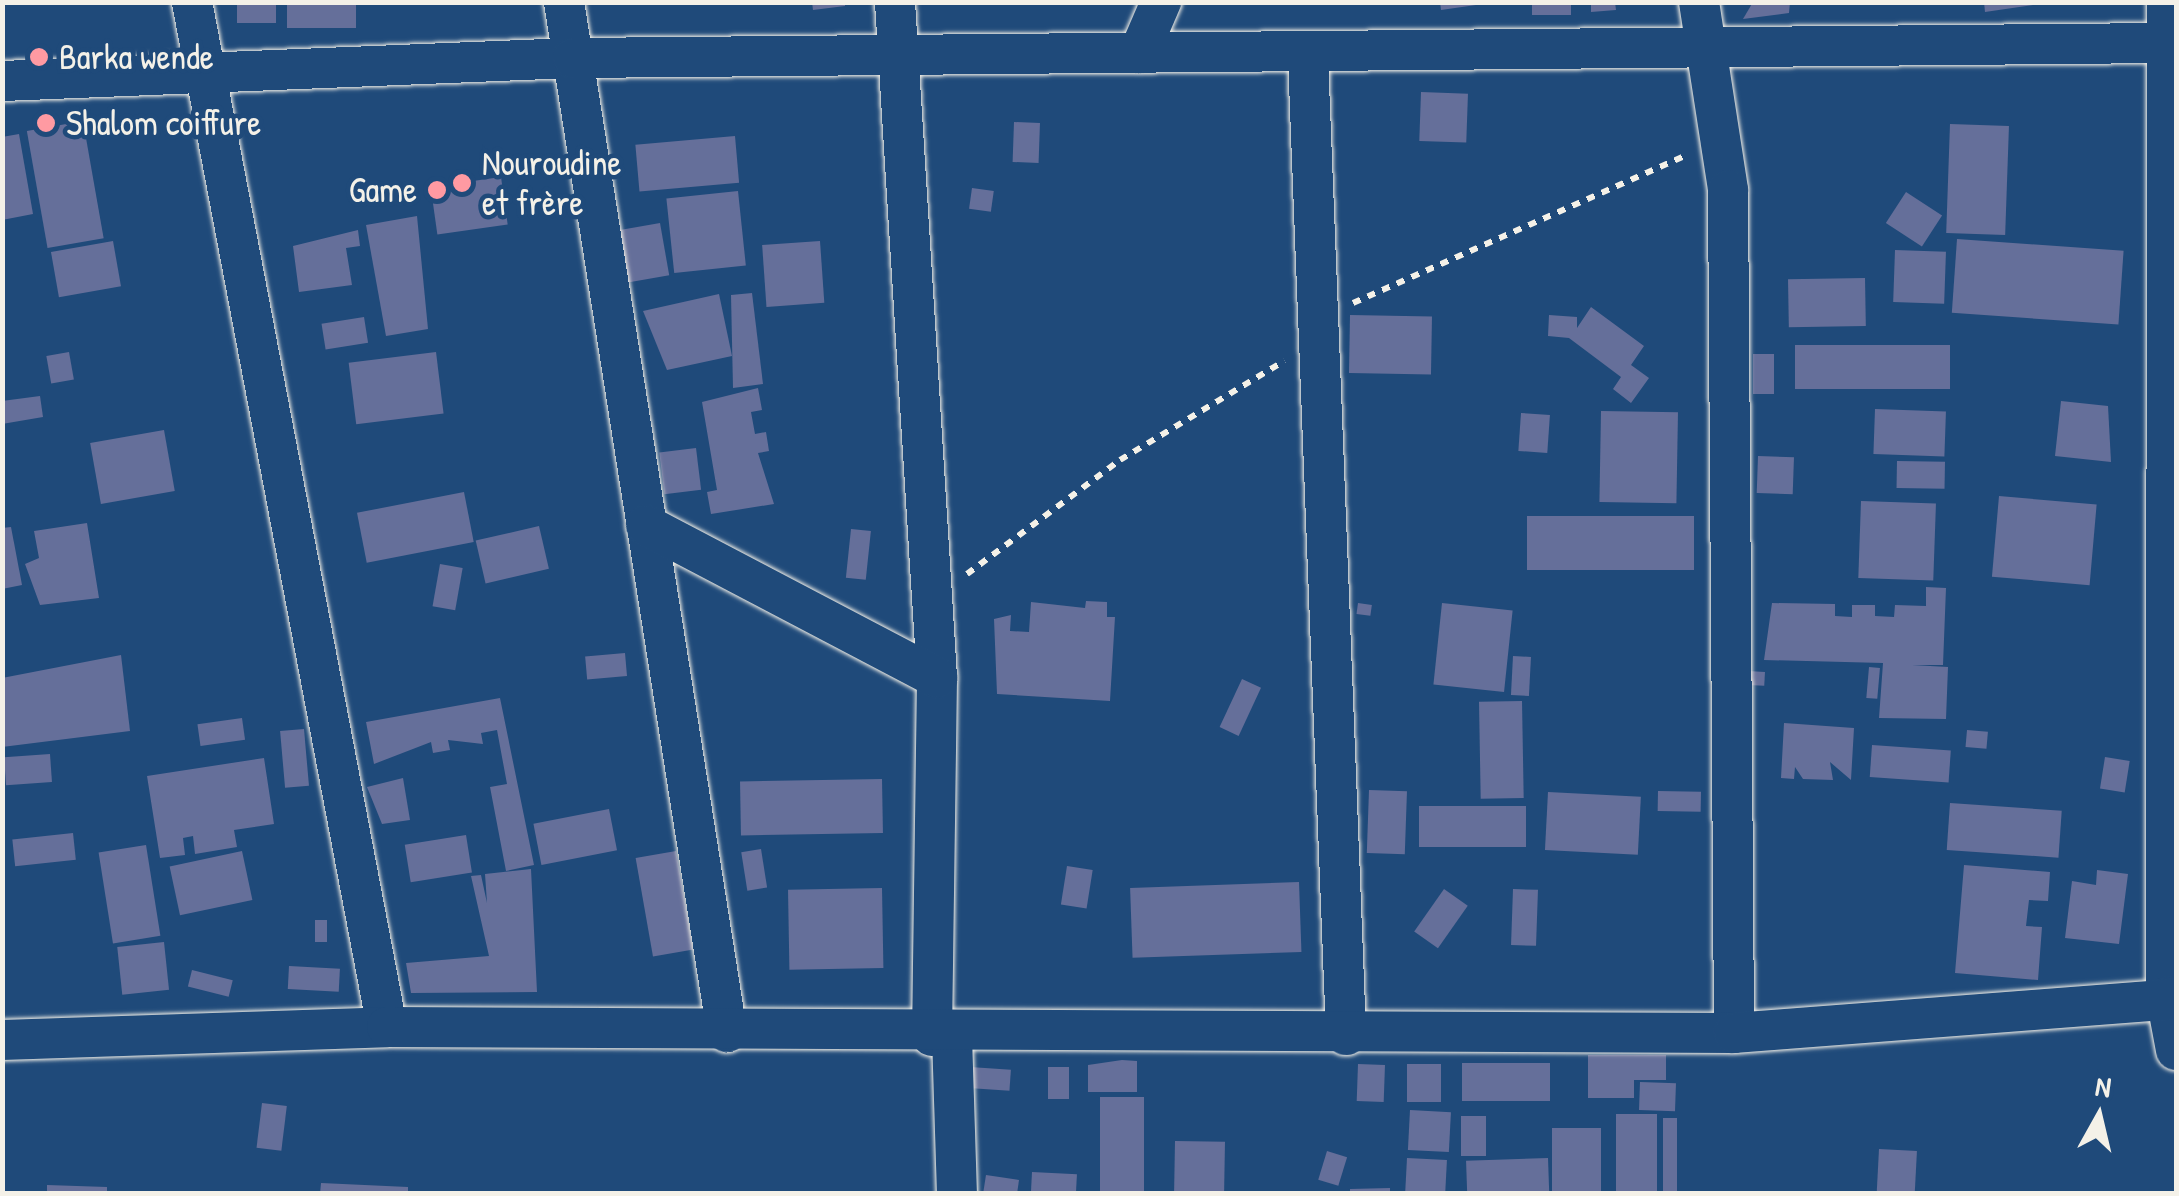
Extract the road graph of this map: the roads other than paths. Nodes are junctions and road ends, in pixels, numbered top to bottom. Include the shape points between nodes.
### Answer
1 (192, 2) edge
2 (564, 2) edge
3 (895, 2) edge
4 (1161, 2) edge
5 (1699, 2) edge
6 (2168, 2) edge
7 (2172, 43) junction
8 (1704, 48) junction
9 (1139, 53) junction
10 (900, 54) junction
11 (1308, 56) junction
12 (573, 58) junction
13 (2, 80) edge
14 (202, 80) junction
15 (646, 525) junction
16 (937, 678) junction
17 (2171, 998) edge
18 (387, 1027) junction
19 (727, 1032) junction
20 (1734, 1033) junction
21 (1346, 1035) junction
22 (942, 1036) junction
23 (2, 1040) edge
24 (2176, 1050) edge
25 (957, 1194) edge

1 - 14 street
2 - 12 street
3 - 10 street
4 - 9 street
5 - 8 street
6 - 7 street
7 - 8 street
7 - 17 street
8 - 11 street
8 - 20 street via 1728,190
9 - 10 street
9 - 11 street
10 - 12 street
10 - 16 street
11 - 21 street
12 - 14 street
12 - 15 street
13 - 14 street
14 - 18 street
15 - 16 street
15 - 19 street
16 - 22 street
17 - 20 street
17 - 24 street
18 - 19 street
18 - 23 street
19 - 22 street
20 - 21 street
21 - 22 street
22 - 25 street

